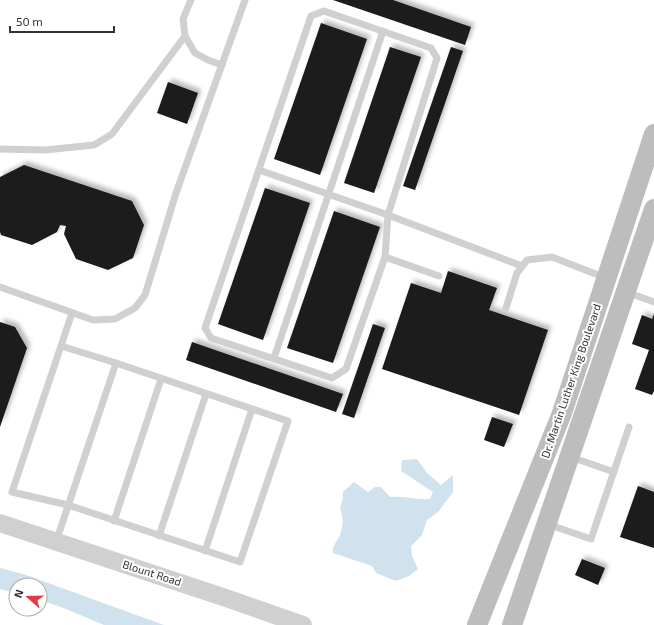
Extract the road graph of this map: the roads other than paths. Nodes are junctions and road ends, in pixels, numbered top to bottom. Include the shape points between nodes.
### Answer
1 (191, 0) edge
2 (245, 0) edge
3 (383, 31) junction
4 (184, 36) junction
5 (222, 65) junction
6 (654, 134) edge
7 (0, 149) edge
8 (259, 170) junction
9 (328, 194) junction
10 (631, 203) junction
11 (654, 209) edge
12 (388, 214) junction
13 (385, 257) junction
14 (522, 266) junction
15 (439, 276) dead end
16 (606, 278) junction
17 (0, 287) edge
18 (626, 292) junction
19 (654, 302) edge
20 (506, 308) dead end
21 (72, 313) junction
22 (61, 346) junction
23 (274, 358) junction
24 (116, 363) junction
25 (597, 378) junction
26 (161, 379) junction
27 (206, 394) junction
28 (252, 409) junction
29 (630, 427) dead end
30 (570, 456) junction
31 (614, 472) junction
32 (68, 505) junction
33 (114, 521) junction
34 (0, 523) edge
35 (547, 524) junction
36 (159, 536) junction
37 (56, 542) junction
38 (205, 551) junction
39 (303, 625) edge
40 (477, 625) edge
41 (512, 625) edge

1 - 4 lane via 183,19
2 - 5 lane
3 - 8 lane via 324,11 311,16
3 - 9 lane
3 - 12 lane via 431,48 437,58
4 - 5 lane via 195,53
4 - 7 lane via 112,134 94,145 45,150
5 - 21 lane via 176,193 145,295 135,308 115,320 93,320
6 - 10 main road, Dr. Martin Luther King Boulevard
8 - 9 lane
8 - 23 lane via 205,328 211,338
9 - 12 lane
9 - 23 lane
10 - 16 main road, Dr. Martin Luther King Boulevard
10 - 18 main road via 635,215 624,263
11 - 18 main road
12 - 13 lane
12 - 14 lane
13 - 15 lane
13 - 23 lane via 346,369 332,378
14 - 16 lane via 527,260 552,257
14 - 20 lane via 517,273
16 - 25 main road via 613,287 608,316 592,363
16 - 40 main road, Dr. Martin Luther King Boulevard via 562,413
17 - 21 lane
18 - 19 lane
18 - 25 main road
21 - 22 lane
22 - 24 lane
22 - 32 lane via 12,492
24 - 26 lane
24 - 32 lane
25 - 30 main road
26 - 27 lane
26 - 33 lane
27 - 28 lane
27 - 36 lane
28 - 38 lane
28 - 38 lane via 288,421 240,562
29 - 31 lane
30 - 31 lane
30 - 35 main road
31 - 35 lane via 591,539
32 - 33 lane
32 - 37 lane
33 - 36 lane
34 - 37 street, Blount Road
35 - 41 main road
36 - 38 lane
37 - 39 street, Blount Road

